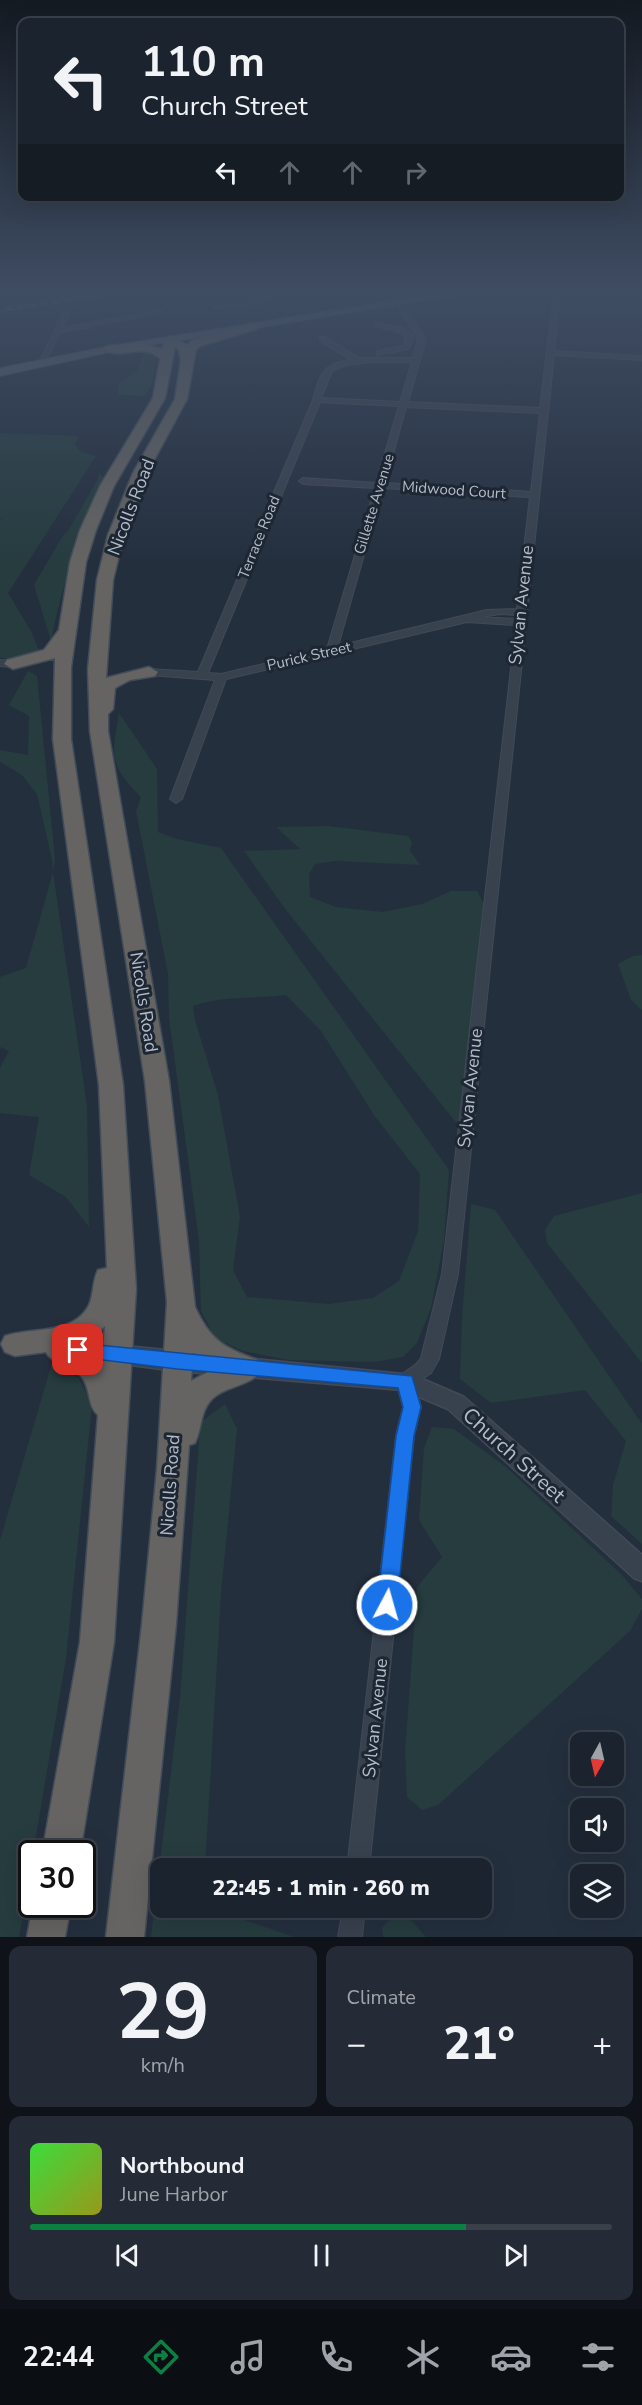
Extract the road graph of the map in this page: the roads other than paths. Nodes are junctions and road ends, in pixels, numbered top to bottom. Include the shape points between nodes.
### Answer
1 (164, 382) edge
2 (179, 382) edge
3 (322, 382) edge
4 (410, 382) edge
5 (547, 382) edge
6 (317, 400) junction
7 (404, 404) junction
8 (544, 411) junction
9 (303, 481) dead end
10 (379, 485) junction
11 (534, 495) junction
12 (520, 618) junction
13 (68, 626) junction
14 (100, 637) junction
15 (332, 650) junction
16 (7, 663) edge
17 (149, 672) junction
18 (202, 675) junction
19 (221, 676) junction
20 (61, 691) junction
21 (99, 718) junction
22 (176, 800) dead end
23 (114, 1145) junction
24 (181, 1302) junction
25 (7, 1344) edge
26 (59, 1348) junction
27 (116, 1354) junction
28 (177, 1362) junction
29 (248, 1368) junction
30 (405, 1382) junction
31 (108, 1464) junction
32 (172, 1469) junction
33 (642, 1570) edge
34 (63, 1840) edge
35 (359, 1858) edge
36 (50, 1918) edge
37 (353, 1918) edge
38 (46, 1937) edge
39 (125, 1937) edge
40 (350, 1937) edge

1 - 13 highway, Nicolls Road via 159,398 107,486 88,530 78,562
2 - 14 highway, Nicolls Road via 181,399 140,473 116,535 105,580
3 - 6 street, Terrace Road
4 - 7 street, Gillette Avenue
5 - 8 street, Sylvan Avenue
6 - 7 street
6 - 18 street, Terrace Road
7 - 8 street
7 - 10 street, Gillette Avenue
8 - 11 street, Sylvan Avenue
9 - 10 street, Midwood Court
10 - 11 street, Midwood Court
10 - 15 street, Gillette Avenue
11 - 12 street, Sylvan Avenue
12 - 15 street, Purick Street via 505,610 478,614
12 - 30 street, Sylvan Avenue via 450,1274 430,1359 425,1368
13 - 16 highway via 58,649 51,655
13 - 20 highway, Nicolls Road
14 - 17 highway via 105,640 105,657 114,664
14 - 21 highway, Nicolls Road
15 - 19 street, Purick Street
16 - 20 highway via 53,673
17 - 18 street, Purick Street
17 - 21 highway via 110,683
18 - 19 street, Purick Street
19 - 22 street
20 - 23 highway, Nicolls Road via 62,739 111,1085
21 - 24 highway, Nicolls Road via 157,1081
23 - 25 highway via 109,1186 108,1298 103,1312 92,1324 73,1334
23 - 27 highway, Nicolls Road via 122,1289
24 - 28 highway, Nicolls Road
24 - 29 highway via 186,1324 209,1353
25 - 26 street
26 - 27 street
26 - 31 highway via 81,1358 103,1382
27 - 28 street, Church Street
27 - 31 highway, Nicolls Road
28 - 29 street, Church Street
28 - 32 highway, Nicolls Road
29 - 30 street, Church Street
29 - 32 highway via 195,1395 181,1451
30 - 33 street, Church Street via 456,1403
30 - 35 street, Sylvan Avenue via 412,1407 405,1436
31 - 34 highway, Nicolls Road via 97,1642
32 - 39 highway, Nicolls Road
36 - 38 highway
37 - 40 street

